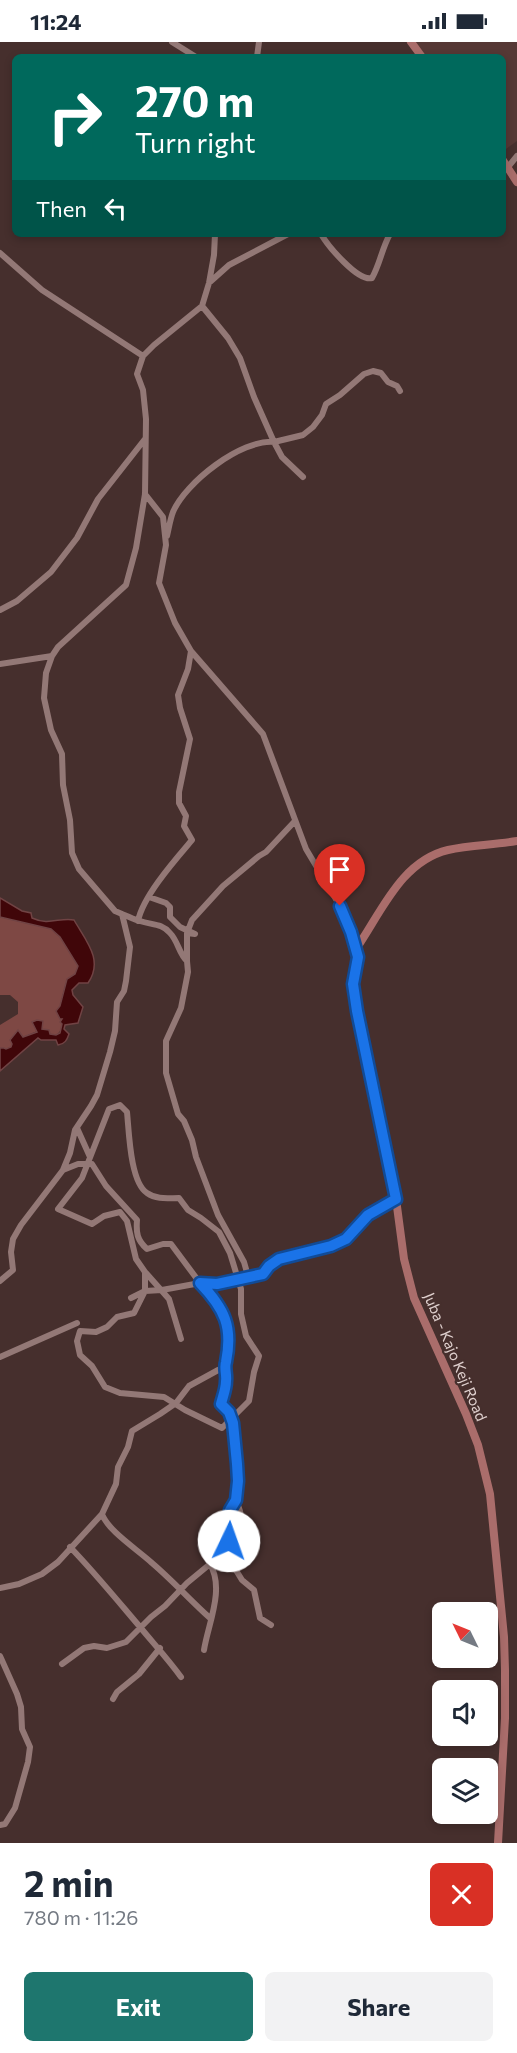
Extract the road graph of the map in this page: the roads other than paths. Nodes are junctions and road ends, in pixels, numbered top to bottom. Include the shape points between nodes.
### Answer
1 (172, 42) edge
2 (191, 54) edge
3 (506, 165) edge
4 (517, 182) edge
5 (215, 237) edge
6 (282, 237) edge
7 (324, 237) edge
8 (388, 237) edge
9 (0, 253) edge
10 (209, 283) junction
11 (201, 306) junction
12 (143, 356) junction
13 (400, 391) dead end
14 (145, 439) junction
15 (274, 442) junction
16 (303, 477) dead end
17 (145, 494) junction
18 (166, 545) junction
19 (0, 610) edge
20 (191, 651) junction
21 (52, 656) junction
22 (0, 664) edge
23 (295, 821) junction
24 (517, 841) edge
25 (149, 897) junction
26 (122, 914) junction
27 (138, 921) junction
28 (187, 933) junction
29 (356, 949) junction
30 (187, 961) junction
31 (77, 1128) junction
32 (92, 1164) junction
33 (63, 1170) junction
34 (396, 1199) junction
35 (145, 1272) junction
36 (248, 1276) junction
37 (0, 1281) edge
38 (200, 1283) junction
39 (162, 1290) junction
40 (145, 1291) junction
41 (131, 1298) dead end
42 (77, 1323) dead end
43 (181, 1339) dead end
44 (0, 1357) edge
45 (225, 1362) junction
46 (236, 1500) junction
47 (102, 1514) junction
48 (70, 1547) junction
49 (210, 1564) junction
50 (0, 1588) edge
51 (180, 1589) junction
52 (210, 1618) junction
53 (271, 1625) dead end
54 (141, 1628) junction
55 (160, 1648) junction
56 (204, 1650) dead end
57 (0, 1656) edge
58 (62, 1664) dead end
59 (182, 1677) dead end
60 (113, 1700) dead end
61 (0, 1825) edge
62 (498, 1843) edge

1 - 2 street
3 - 4 main road
5 - 10 street
6 - 10 street via 229,265
7 - 8 street via 351,268 369,280
9 - 12 street via 42,290
10 - 11 street
11 - 12 street
11 - 15 street via 240,358
12 - 14 street via 138,374 145,403
13 - 15 street via 381,373 364,374 326,404 314,428
14 - 17 street
14 - 19 street via 98,499 77,538 51,572
15 - 16 street via 282,457
15 - 18 street via 242,448 204,475 173,511
17 - 18 street via 163,517
17 - 21 street via 126,585
18 - 20 street via 160,589
20 - 23 street via 263,734
20 - 25 street via 178,695 190,739 179,802 186,816 184,826 192,840
21 - 22 street
21 - 26 street via 44,698 51,730 62,754 72,853 79,869
23 - 28 street via 266,852 223,886 192,920
23 - 29 street via 306,849 340,906
24 - 29 main road, Juba - Kajo Keji Road via 448,850 427,858 410,870 395,889
25 - 27 street
25 - 28 street via 166,903 170,917 195,934
26 - 27 street
26 - 31 street via 130,947 124,991 117,1002 115,1031 96,1095
27 - 30 street via 161,925 171,933
28 - 30 street
29 - 34 main road, Juba - Kajo Keji Road via 353,984 357,1011
30 - 36 street via 182,1008 166,1041 166,1073 218,1215
31 - 32 street
31 - 33 street
32 - 33 street
32 - 38 street via 136,1220 139,1242 147,1249 171,1244
33 - 37 street via 13,1239 14,1267
34 - 36 street via 368,1215 346,1239 315,1252 279,1259 263,1274
34 - 62 main road, Juba - Kajo Keji Road via 414,1298 466,1414 490,1494 506,1671
35 - 39 street
35 - 40 street
35 - 40 street via 136,1259 127,1221 120,1212 92,1224 57,1209 82,1178 109,1109 120,1105 127,1112 137,1181 146,1193 162,1199 179,1197 188,1210 219,1232 230,1253 241,1289 246,1336 259,1356 249,1401 222,1428 164,1397 120,1393 105,1387 80,1354 80,1331 96,1332 117,1317 134,1313
36 - 38 street via 217,1284
38 - 39 street
38 - 45 street via 227,1320
39 - 40 street
39 - 43 street via 169,1299
40 - 41 street
42 - 44 street
45 - 46 street via 221,1404 233,1423
45 - 47 street via 220,1369 189,1386 176,1403 132,1431
46 - 49 street via 230,1510 228,1547
46 - 53 street via 243,1531 234,1567 254,1590 260,1618
47 - 48 street
47 - 51 street via 104,1521
48 - 50 street via 42,1574
48 - 54 street
49 - 51 street
49 - 52 street via 217,1591
51 - 52 street
51 - 54 street
52 - 56 street
54 - 55 street
54 - 58 street via 126,1642 107,1648 84,1648
55 - 59 street
55 - 60 street
57 - 61 street via 17,1694 22,1729 30,1747 15,1809

